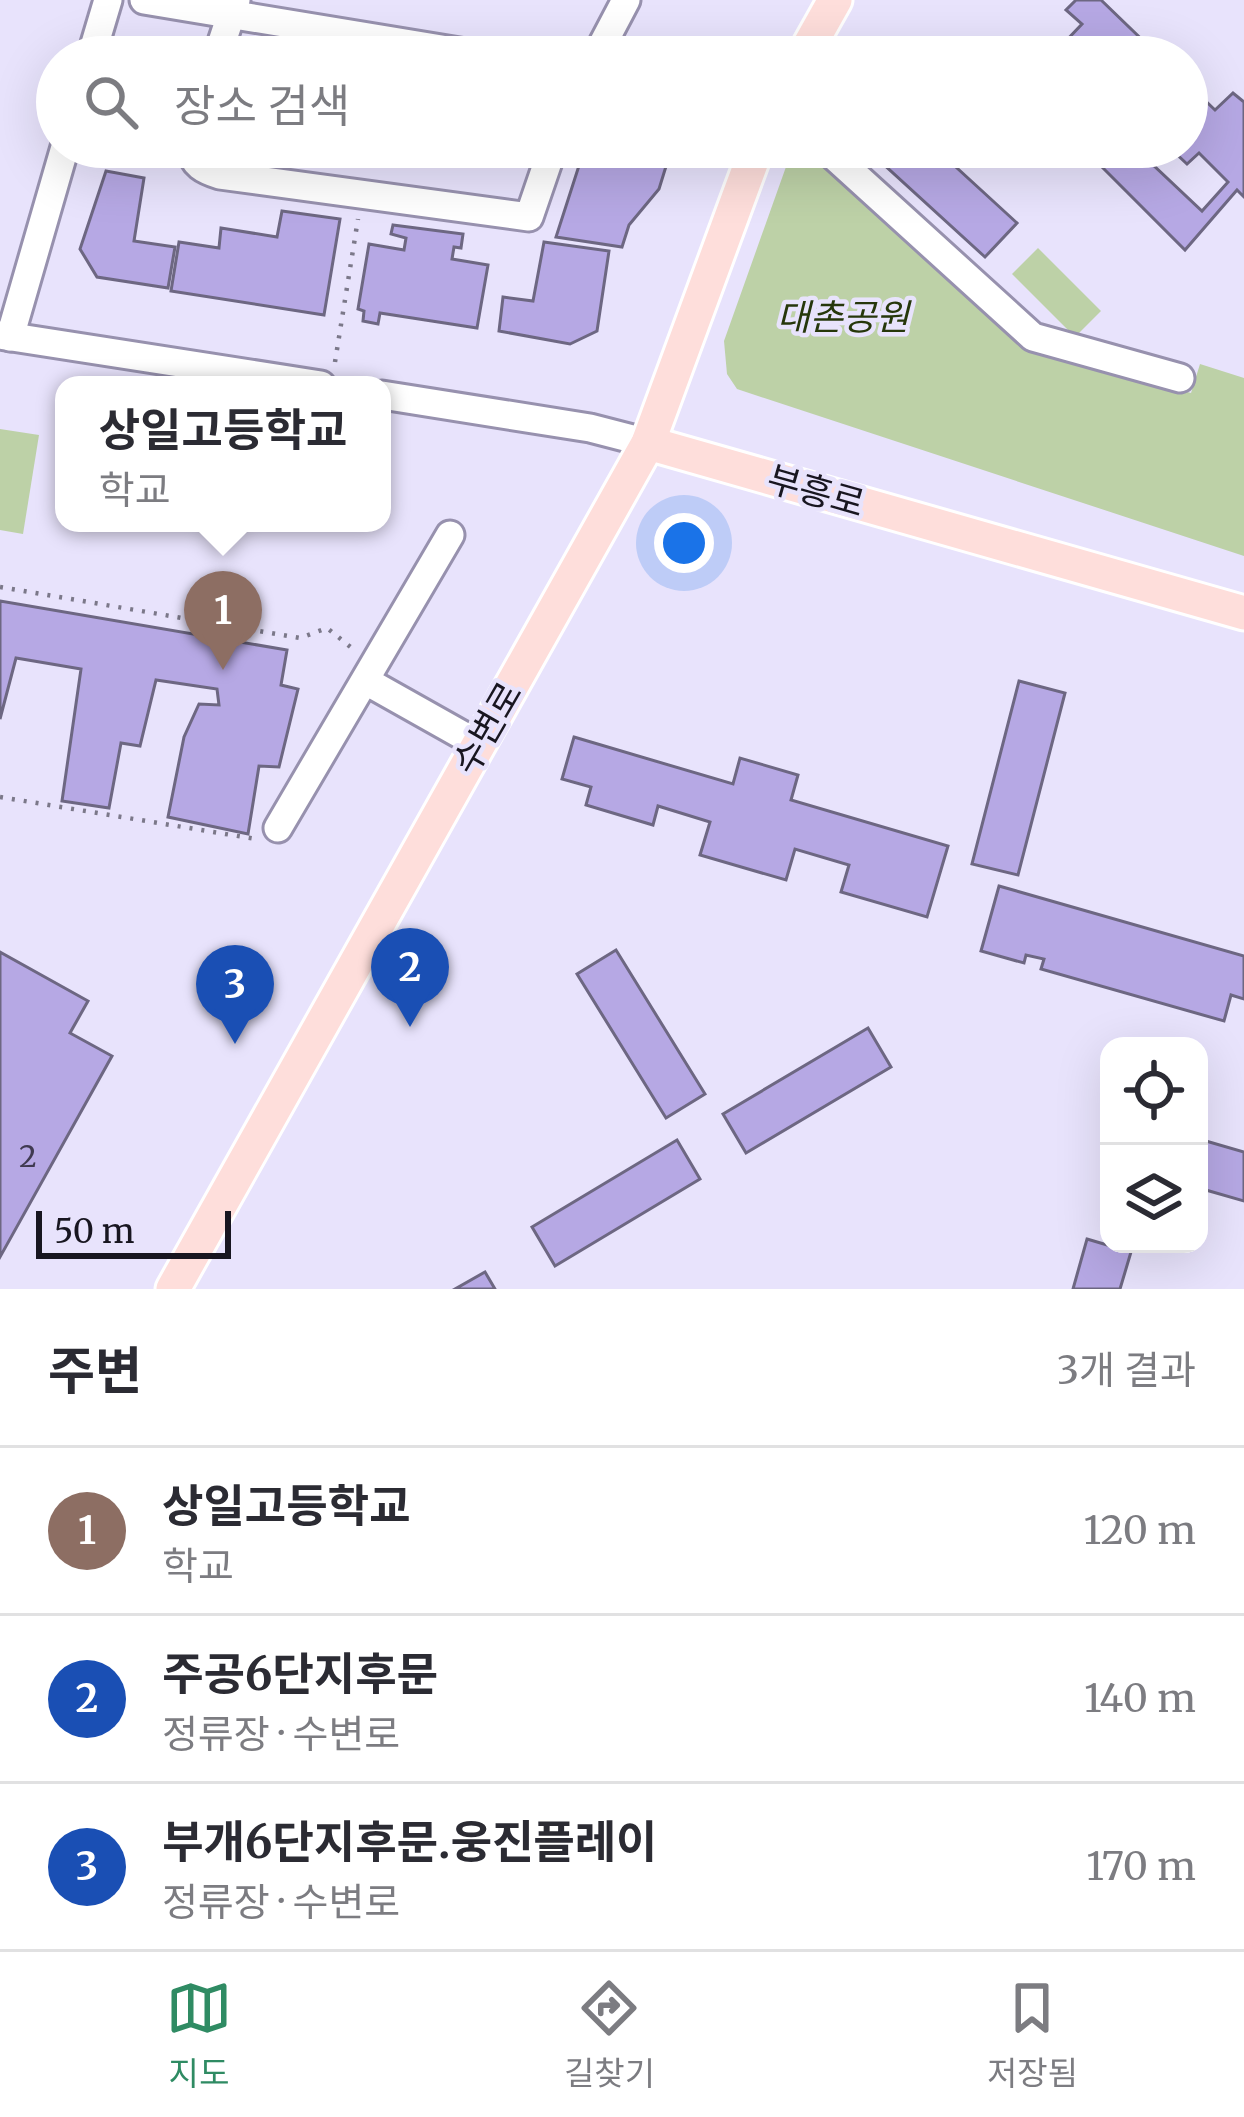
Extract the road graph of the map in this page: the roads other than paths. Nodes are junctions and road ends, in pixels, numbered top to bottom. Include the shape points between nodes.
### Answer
1 (108, 0) edge
2 (144, 0) edge
3 (626, 0) edge
4 (835, 0) edge
5 (233, 8) edge
6 (97, 36) edge
7 (380, 36) edge
8 (607, 36) edge
9 (815, 36) edge
10 (58, 168) edge
11 (200, 168) edge
12 (546, 168) edge
13 (749, 168) edge
14 (847, 168) edge
15 (5, 336) edge
16 (328, 374) edge
17 (1180, 378) dead end
18 (391, 396) edge
19 (648, 443) junction
20 (450, 535) dead end
21 (1244, 613) edge
22 (370, 674) junction
23 (478, 744) junction
24 (278, 828) road end
25 (172, 1289) edge

1 - 6 street
2 - 5 street
3 - 8 street
4 - 9 main road
5 - 7 street
10 - 15 street
11 - 12 street via 529,217
13 - 19 main road, 수변로
14 - 17 street via 1033,337
15 - 16 street
18 - 19 street, 부흥로
19 - 21 main road, 부흥로
19 - 23 main road, 수변로
20 - 22 street
22 - 23 street
22 - 24 street
23 - 25 main road, 수변로

